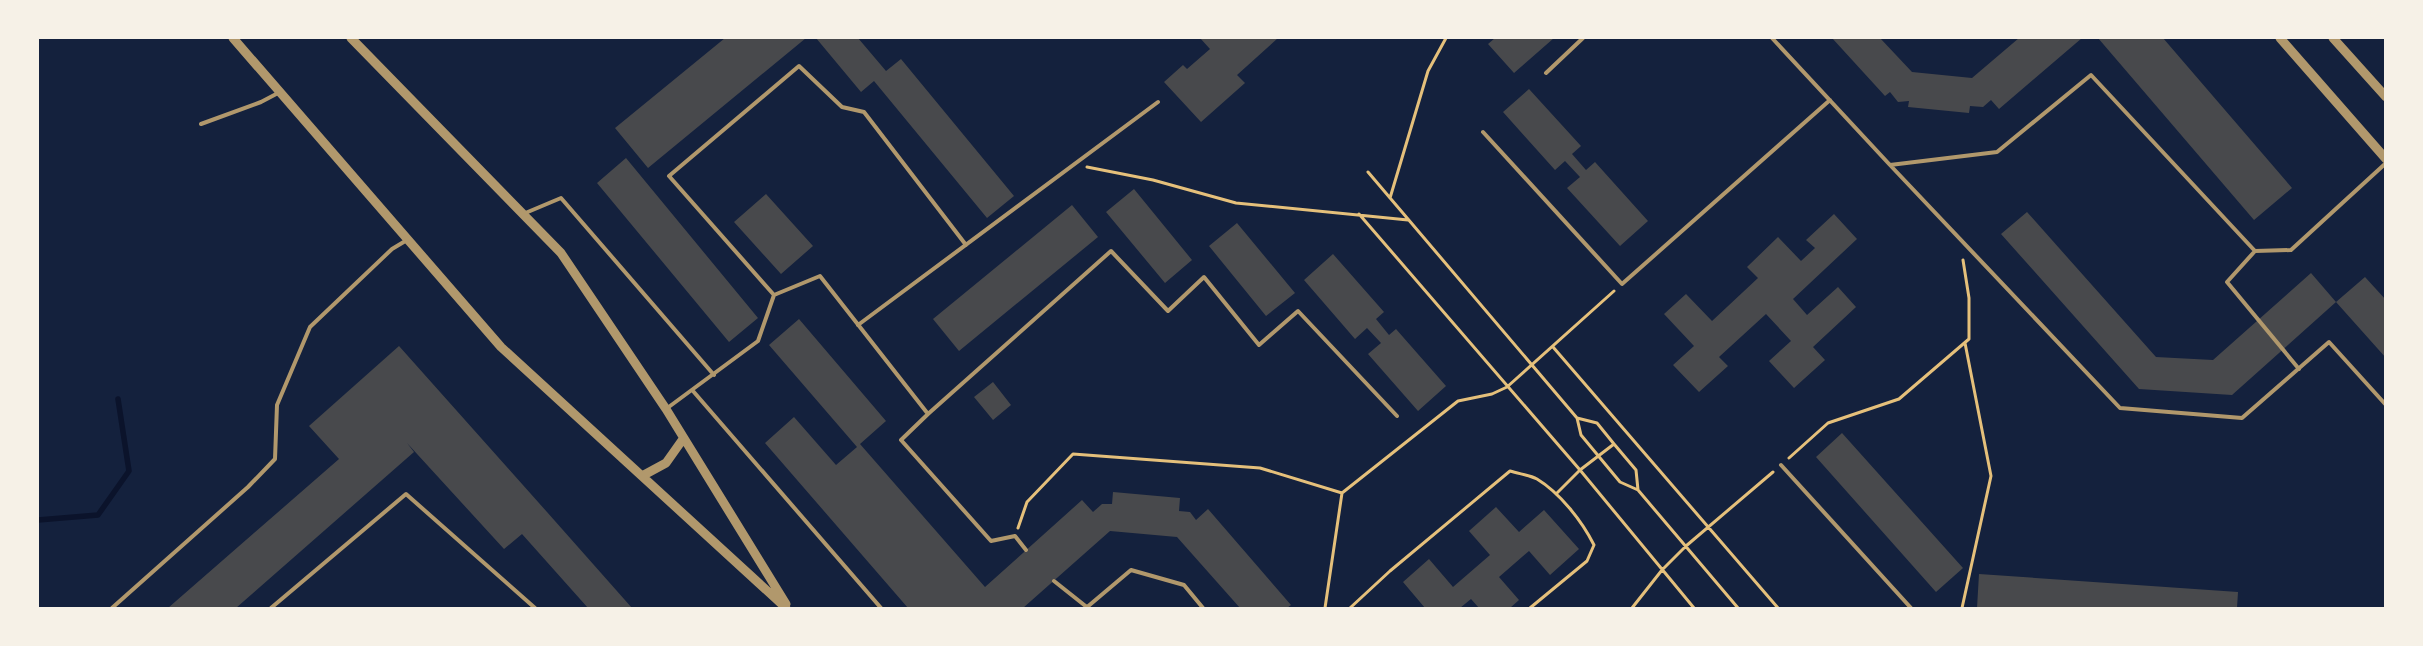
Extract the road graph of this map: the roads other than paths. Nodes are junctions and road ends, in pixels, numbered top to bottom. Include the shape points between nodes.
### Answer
1 (233, 38) edge
2 (351, 38) edge
3 (1583, 38) edge
4 (1772, 38) edge
5 (2280, 38) edge
6 (2333, 38) edge
7 (1546, 73) dead end
8 (281, 92) junction
9 (2386, 97) edge
10 (1830, 100) junction
11 (1158, 102) dead end
12 (201, 124) dead end
13 (1484, 132) dead end
14 (2386, 159) edge
15 (2386, 163) edge
16 (1890, 165) junction
17 (523, 214) junction
18 (409, 239) junction
19 (966, 245) junction
20 (2256, 250) junction
21 (774, 295) junction
22 (858, 325) junction
23 (2299, 368) junction
24 (714, 375) junction
25 (693, 391) junction
26 (2386, 405) edge
27 (666, 409) junction
28 (928, 414) junction
29 (1397, 416) dead end
30 (683, 439) junction
31 (1781, 465) road end
32 (642, 476) junction
33 (1026, 550) dead end
34 (1054, 581) dead end
35 (112, 608) edge
36 (271, 608) edge
37 (535, 608) edge
38 (787, 608) edge
39 (880, 608) edge
40 (1087, 608) edge
41 (1203, 608) edge
42 (1911, 608) edge

1 - 8 street
2 - 17 street
3 - 7 lane
4 - 10 lane
5 - 14 street
6 - 9 street
8 - 12 lane
8 - 18 street
10 - 13 lane via 1622,284
10 - 16 lane
11 - 19 lane
15 - 20 lane via 2291,250
16 - 20 lane via 1997,152 2091,75
16 - 23 lane via 2120,408 2242,418
17 - 24 lane via 561,198
17 - 27 street via 561,253
18 - 32 street via 501,347
18 - 35 lane via 392,250 310,327 277,406 274,459 248,487
19 - 21 lane via 864,112 842,107 799,66 668,176
19 - 22 lane
20 - 23 lane via 2226,282
21 - 22 lane via 820,276
21 - 24 lane via 758,341
22 - 28 lane
23 - 26 lane via 2329,342
24 - 25 lane
25 - 27 lane
25 - 39 lane
27 - 30 street
28 - 29 lane via 1111,251 1168,311 1204,277 1259,344 1298,311
28 - 33 lane via 901,440 991,541 1015,536
30 - 32 street via 666,463
30 - 38 street
31 - 42 lane
32 - 38 street
34 - 40 lane
36 - 37 lane via 406,494
40 - 41 lane via 1131,570 1184,585

